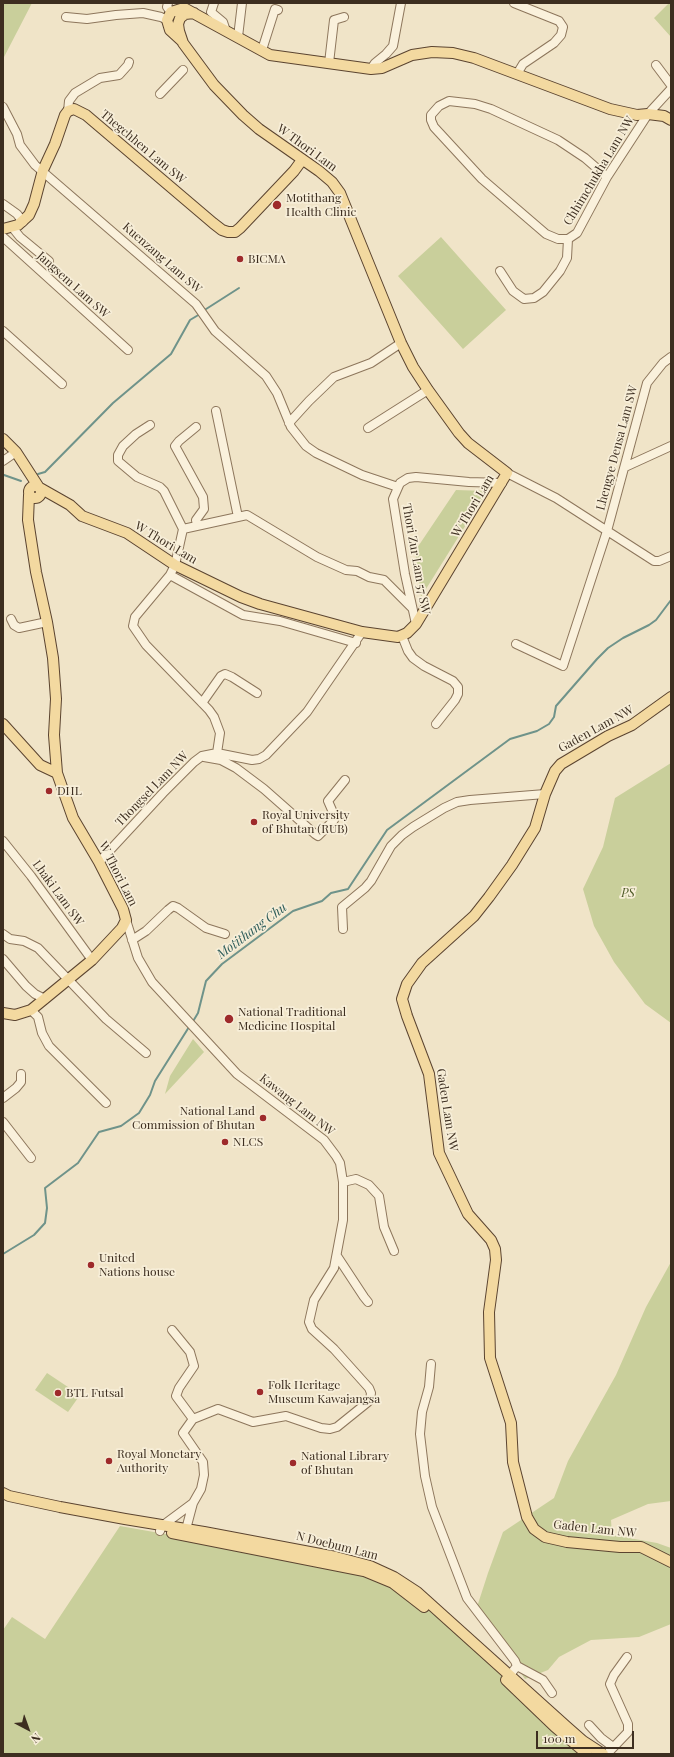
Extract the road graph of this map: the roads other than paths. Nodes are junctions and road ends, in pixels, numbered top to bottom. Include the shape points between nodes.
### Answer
1 (214, 3) edge
2 (242, 3) edge
3 (401, 3) edge
4 (514, 3) edge
5 (278, 10) dead end
6 (169, 12) edge
7 (194, 13) junction
8 (66, 17) dead end
9 (344, 17) dead end
10 (226, 31) junction
11 (238, 37) junction
12 (183, 43) junction
13 (262, 50) junction
14 (129, 62) dead end
15 (328, 63) junction
16 (656, 65) dead end
17 (371, 69) junction
18 (183, 70) dead end
19 (517, 74) junction
20 (671, 85) edge
21 (671, 89) edge
22 (160, 94) dead end
23 (3, 107) edge
24 (68, 111) junction
25 (648, 114) junction
26 (671, 120) edge
27 (302, 160) junction
28 (43, 170) junction
29 (607, 177) junction
30 (3, 204) edge
31 (23, 222) junction
32 (7, 228) edge
33 (3, 237) edge
34 (568, 239) junction
35 (49, 261) dead end
36 (500, 271) dead end
37 (3, 331) edge
38 (401, 343) junction
39 (128, 350) dead end
40 (671, 357) edge
41 (62, 384) dead end
42 (428, 390) junction
43 (216, 411) dead end
44 (289, 423) junction
45 (150, 425) dead end
46 (196, 427) dead end
47 (368, 428) dead end
48 (3, 439) edge
49 (671, 446) edge
50 (16, 452) junction
51 (3, 461) edge
52 (625, 467) junction
53 (507, 473) junction
54 (502, 483) junction
55 (398, 487) junction
56 (35, 492) junction
57 (238, 518) junction
58 (197, 526) junction
59 (183, 529) junction
60 (607, 531) junction
61 (671, 556) edge
62 (173, 570) junction
63 (412, 608) junction
64 (11, 619) dead end
65 (47, 622) junction
66 (416, 624) junction
67 (362, 632) junction
68 (402, 636) junction
69 (356, 643) junction
70 (516, 644) dead end
71 (257, 693) dead end
72 (671, 696) edge
73 (202, 703) junction
74 (3, 724) edge
75 (436, 724) dead end
76 (217, 753) junction
77 (202, 756) junction
78 (57, 773) junction
79 (345, 780) dead end
80 (545, 794) junction
81 (3, 841) edge
82 (99, 862) junction
83 (126, 920) junction
84 (343, 929) dead end
85 (3, 934) edge
86 (225, 934) dead end
87 (132, 940) junction
88 (3, 959) edge
89 (92, 960) junction
90 (68, 980) junction
91 (45, 999) junction
92 (32, 1010) junction
93 (3, 1013) edge
94 (146, 1053) dead end
95 (21, 1074) dead end
96 (3, 1098) edge
97 (106, 1103) dead end
98 (3, 1122) edge
99 (31, 1158) dead end
100 (343, 1182) junction
101 (394, 1251) dead end
102 (337, 1256) junction
103 (368, 1302) dead end
104 (172, 1330) dead end
105 (431, 1364) dead end
106 (193, 1419) junction
107 (3, 1493) edge
108 (3, 1498) edge
109 (193, 1502) junction
110 (161, 1528) junction
111 (185, 1532) junction
112 (671, 1562) edge
113 (627, 1657) dead end
114 (517, 1666) junction
115 (508, 1678) junction
116 (552, 1693) dead end
117 (589, 1725) dead end
118 (613, 1747) junction
119 (588, 1754) edge
120 (603, 1754) edge
121 (607, 1754) edge

1 - 10 street via 211,12 223,22
2 - 11 street
3 - 17 street via 393,46
4 - 19 street via 559,22 563,27 561,35 554,43 523,64
5 - 13 street via 274,9
6 - 7 main road via 184,8
6 - 8 street via 161,17 143,13 87,19
6 - 12 main road, W Thori Lam via 170,30
7 - 10 main road
7 - 12 main road, W Thori Lam via 185,14 180,18 178,24
9 - 15 street via 334,20
10 - 11 main road
11 - 13 main road
12 - 27 main road, W Thori Lam via 232,105 258,129
13 - 15 main road via 270,55
14 - 24 street via 119,75 100,78 80,88 69,102
15 - 17 main road
16 - 20 street
17 - 19 main road via 382,68 412,56 442,52 464,55
18 - 22 street
19 - 25 main road via 610,109 637,115
21 - 25 street, Chhimchukha Lam NW
23 - 28 street, Kuenzang Lam SW via 20,145 35,165
24 - 27 main road, Thegchhen Lam SW via 76,109 86,115 213,223 228,232 235,232 240,228
24 - 28 main road
25 - 26 main road via 664,116
25 - 29 street, Chhimchukha Lam NW
27 - 38 main road, W Thori Lam via 327,177 340,193
28 - 31 main road via 32,209
28 - 44 street, Kuenzang Lam SW via 196,304 215,331 271,383
29 - 34 street, Chhimchukha Lam NW via 584,223 577,233
29 - 34 street via 558,140 491,109 449,101 434,110 431,120 434,127 482,179 546,234 558,239
30 - 31 street
31 - 32 main road
32 - 35 street
33 - 39 street, Jangsem Lam SW
34 - 36 street, Chhimchukha Lam NW via 567,258 554,280 534,298 524,299 513,291
37 - 41 street
38 - 42 main road, W Thori Lam
38 - 44 street via 371,363 334,377
40 - 52 street, Lhengye Densa Lam SW via 663,362 648,383
42 - 47 street
42 - 53 main road, W Thori Lam via 468,443
43 - 57 street
44 - 55 street, Kuenzang Lam SW via 306,446 316,453 362,475
45 - 59 street via 123,446 118,460 137,477 164,491
46 - 58 street via 175,446 203,497 204,509 196,520
48 - 50 main road
49 - 52 street
50 - 51 street
50 - 56 main road via 24,464
52 - 60 street, Lhengye Densa Lam SW
53 - 54 main road, W Thori Lam
53 - 60 street, Lhengye Densa Lam SW via 556,498
54 - 55 street, Thori Zur Lam 57 SW via 416,477 408,478
54 - 66 main road, W Thori Lam
55 - 63 street, Thori Zur Lam 57 SW via 393,499
56 - 62 main road, W Thori Lam via 58,498 82,516 127,534
56 - 65 main road, W Thori Lam via 28,520
57 - 58 street
57 - 63 street via 247,516 317,557 346,570 384,580
58 - 59 street
59 - 62 street
60 - 61 street, Lhengye Densa Lam SW via 654,561
60 - 70 street, Lhengye Densa Lam SW via 562,666
62 - 67 main road, W Thori Lam via 260,604
62 - 69 street via 243,615 280,621
62 - 73 street via 135,617 133,626 146,645
63 - 66 street, Thori Zur Lam 57 SW
64 - 65 street via 14,626 20,628
65 - 78 main road, W Thori Lam via 56,699 54,735
66 - 68 main road, W Thori Lam
67 - 68 main road, W Thori Lam
67 - 69 street, Thongsel Lam NW
68 - 75 street via 413,658 449,678 458,687 455,700
69 - 76 street, Thongsel Lam NW via 307,712 266,754 252,760
71 - 73 street via 225,674
72 - 80 main road, Gaden Lam NW via 632,725 561,764 555,770
73 - 76 street via 218,726 220,733
74 - 78 main road via 40,765
76 - 77 street, Thongsel Lam NW
77 - 79 street via 221,760 236,768 318,836 334,820 328,801
77 - 82 street, Thongsel Lam NW via 163,793
78 - 82 main road, W Thori Lam via 76,822
80 - 84 street via 457,802 412,827 391,846 368,884 342,907
80 - 112 main road, Gaden Lam NW via 535,828 512,865 474,916 422,963 407,984 402,999 429,1074 439,1153 468,1214 491,1240 495,1249 496,1260 489,1312 490,1358 509,1417 513,1462 527,1516 534,1529 545,1537 567,1542 641,1547
81 - 89 street, Lhaki Lam SW
82 - 83 main road, W Thori Lam via 123,908
83 - 87 street, Kawang Lam NW
83 - 89 main road, W Thori Lam via 122,928
85 - 90 street via 10,939 24,941 38,948
86 - 87 street via 206,928 174,906
87 - 100 street, Kawang Lam NW via 146,974 238,1074 329,1145 340,1162
88 - 91 street via 26,986
89 - 90 main road, W Thori Lam
90 - 91 main road, W Thori Lam
90 - 94 street via 111,1023
91 - 92 main road, W Thori Lam
92 - 93 main road, W Thori Lam via 15,1015
92 - 97 street via 38,1017 49,1046
95 - 96 street via 21,1082
98 - 99 street
100 - 101 street via 356,1179 369,1185 379,1196 384,1227
100 - 102 street, Kawang Lam NW via 343,1220
102 - 103 street
102 - 106 street, Kawang Lam NW via 334,1268 314,1300 309,1316 310,1326 369,1388 370,1400 337,1427 330,1428 321,1428 286,1416 253,1422 218,1409
104 - 106 street via 190,1352 194,1366 178,1388 176,1396
105 - 114 street via 420,1434 432,1507 467,1598
106 - 109 street via 183,1434 203,1462 204,1475 201,1489
107 - 110 main road, N Doebum Lam
108 - 110 main road, N Doebum Lam via 9,1502
109 - 110 street
109 - 111 street
110 - 111 main road, N Doebum Lam
111 - 115 main road, N Doebum Lam via 336,1557 370,1566 417,1592
113 - 118 street via 610,1684 628,1724 628,1732
114 - 115 street
114 - 116 street via 543,1680
115 - 119 main road, N Doebum Lam via 555,1727
115 - 120 main road, N Doebum Lam via 583,1741
117 - 118 street
118 - 121 street

